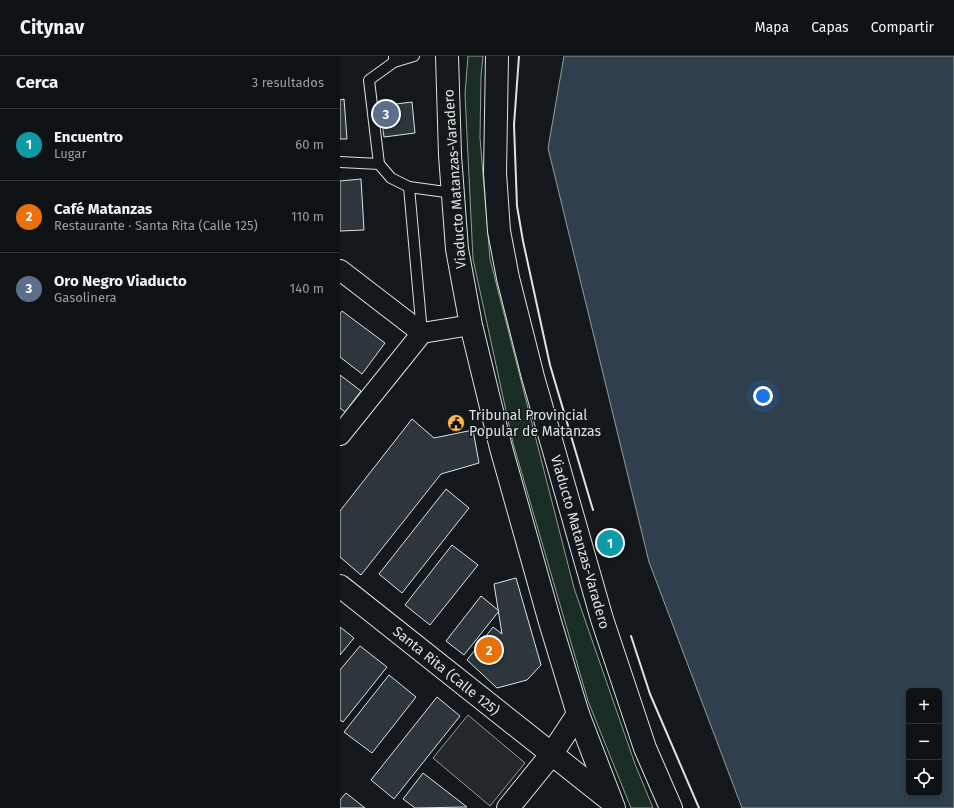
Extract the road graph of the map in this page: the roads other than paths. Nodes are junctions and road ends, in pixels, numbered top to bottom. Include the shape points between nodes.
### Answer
1 (414, 56) edge
2 (447, 56) edge
3 (497, 56) edge
4 (394, 59) edge
5 (340, 162) edge
6 (379, 164) junction
7 (409, 187) junction
8 (453, 193) junction
9 (340, 270) edge
10 (471, 325) junction
11 (422, 333) junction
12 (340, 435) edge
13 (340, 586) edge
14 (578, 714) junction
15 (551, 755) junction
16 (612, 806) edge
17 (508, 808) edge
18 (671, 808) edge

1 - 4 lane
2 - 8 main road, Viaducto Matanzas-Varadero
3 - 18 main road, Viaducto Matanzas-Varadero via 495,173 499,230 508,278 533,377 602,619 645,748
4 - 6 lane via 369,80
5 - 6 lane
6 - 7 lane via 391,178
7 - 8 lane
7 - 11 lane
8 - 10 main road, Viaducto Matanzas-Varadero via 457,249
9 - 11 street
10 - 11 street
10 - 14 main road, Viaducto Matanzas-Varadero via 501,448
11 - 12 street
13 - 15 main road, Santa Rita (Calle 125)
14 - 15 main road
14 - 16 main road, Viaducto Matanzas-Varadero
15 - 16 main road, Santa Rita (Calle 125)
15 - 17 main road

